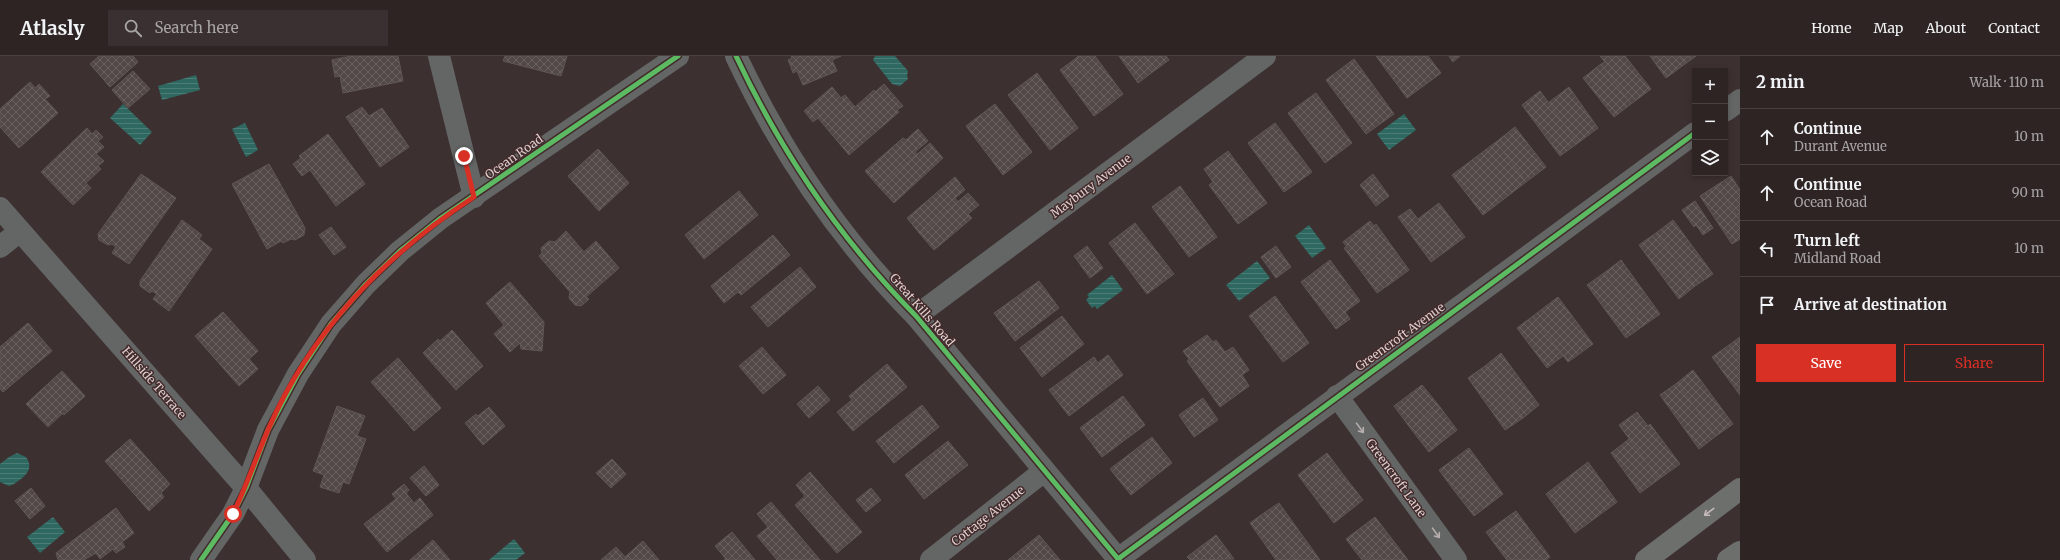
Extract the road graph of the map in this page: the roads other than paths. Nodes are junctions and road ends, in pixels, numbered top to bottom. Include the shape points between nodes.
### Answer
1 (439, 56) edge
2 (678, 56) edge
3 (736, 56) edge
4 (1265, 56) edge
5 (1740, 100) edge
6 (1728, 109) edge
7 (1692, 135) edge
8 (474, 197) junction
9 (0, 208) edge
10 (20, 231) junction
11 (0, 247) edge
12 (916, 316) junction
13 (1337, 396) junction
14 (1044, 471) junction
15 (246, 488) junction
16 (1740, 489) edge
17 (1740, 552) edge
18 (1119, 559) edge
19 (200, 560) edge
20 (305, 560) edge
21 (931, 560) edge
22 (1456, 560) edge
23 (1646, 560) edge
24 (1728, 560) edge

1 - 8 street
2 - 8 street, Ocean Road
3 - 12 street, Great Kills Road via 756,100 793,164 843,233 890,290
4 - 12 street, Maybury Avenue
5 - 6 street
7 - 13 street, Greencroft Avenue
8 - 15 street, Ocean Road via 441,218 400,251 366,284 331,324 298,374 272,423
9 - 10 street, Hillside Terrace
10 - 11 street
10 - 15 street, Hillside Terrace
12 - 14 street, Great Kills Road
13 - 18 street, Greencroft Avenue
13 -> 22 street, Greencroft Lane
14 - 18 street, Great Kills Road
14 - 21 street, Cottage Avenue
15 - 19 street, Ocean Road via 230,520
15 - 20 street, Hillside Terrace
16 -> 23 main road
17 - 24 main road

